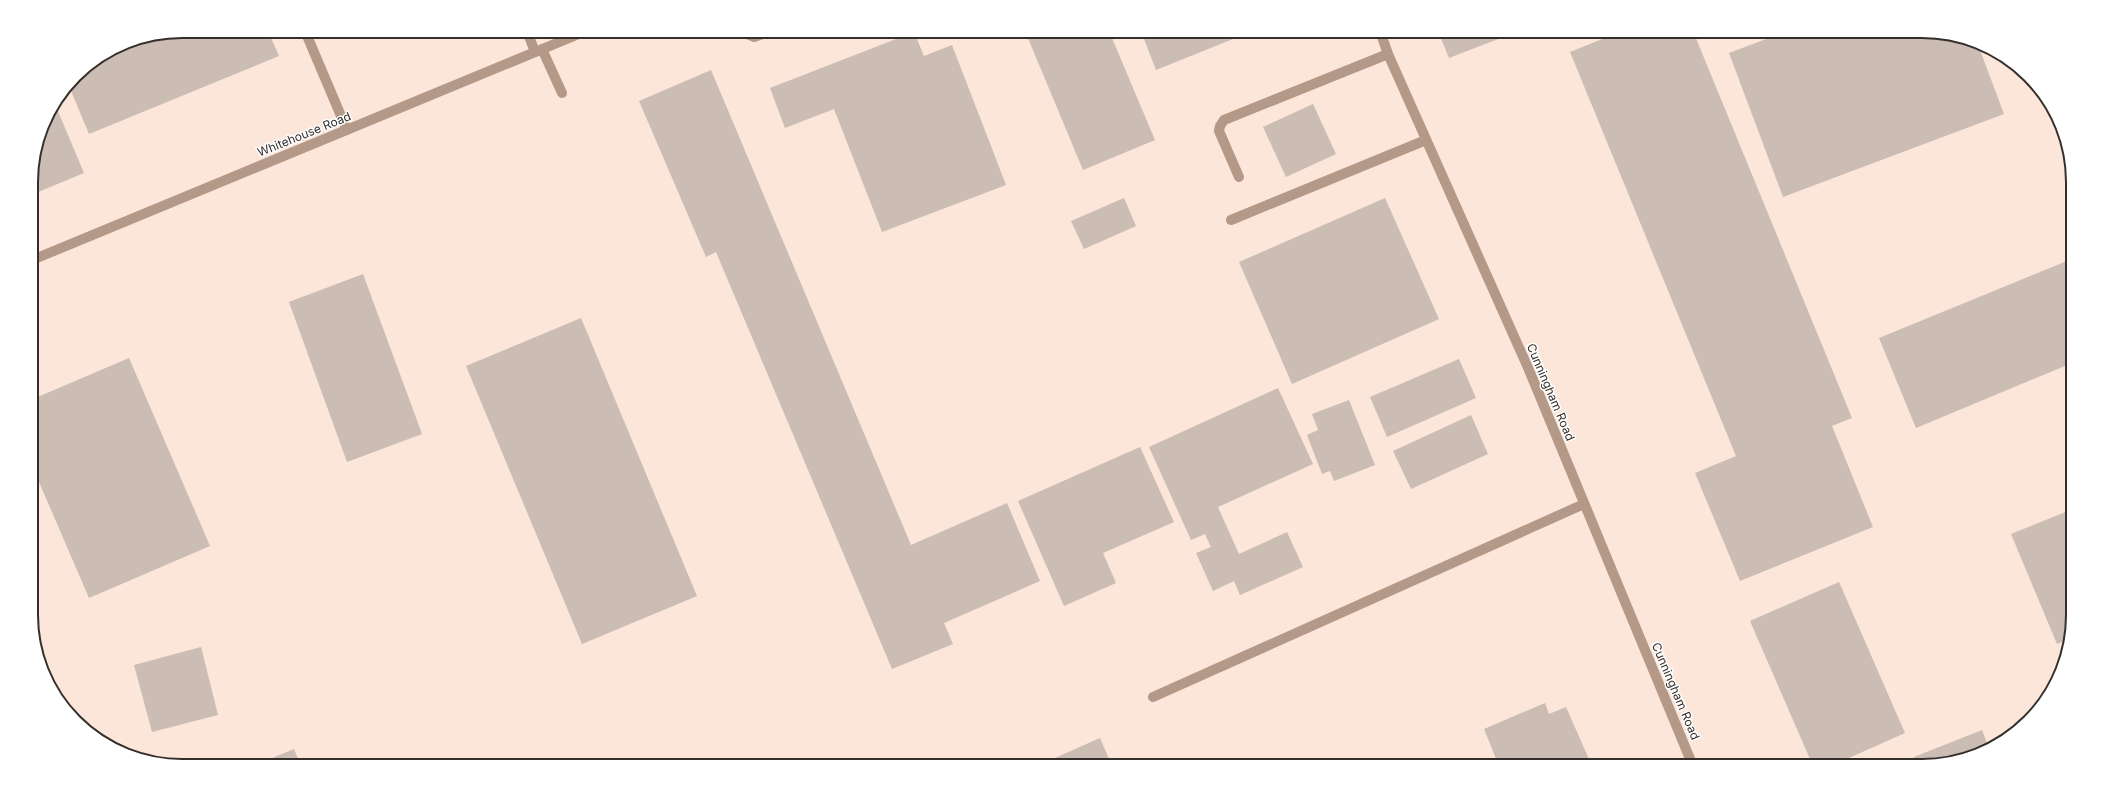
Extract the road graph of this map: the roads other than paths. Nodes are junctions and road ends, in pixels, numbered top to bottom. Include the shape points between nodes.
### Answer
1 (308, 38) edge
2 (531, 38) edge
3 (570, 38) edge
4 (1382, 38) edge
5 (539, 51) junction
6 (1388, 54) junction
7 (562, 93) dead end
8 (347, 130) junction
9 (1426, 140) junction
10 (1239, 177) dead end
11 (1231, 220) dead end
12 (38, 258) edge
13 (1584, 504) junction
14 (1153, 697) dead end
15 (1689, 759) edge

1 - 8 street
2 - 5 street
3 - 5 street, Whitehouse Road
4 - 6 street, Cunningham Road
5 - 7 street
5 - 8 street, Whitehouse Road
6 - 9 street, Cunningham Road
6 - 10 street via 1224,120 1219,130
8 - 12 street, Whitehouse Road
9 - 11 street
9 - 13 street, Cunningham Road via 1529,370
13 - 14 street
13 - 15 street, Cunningham Road

